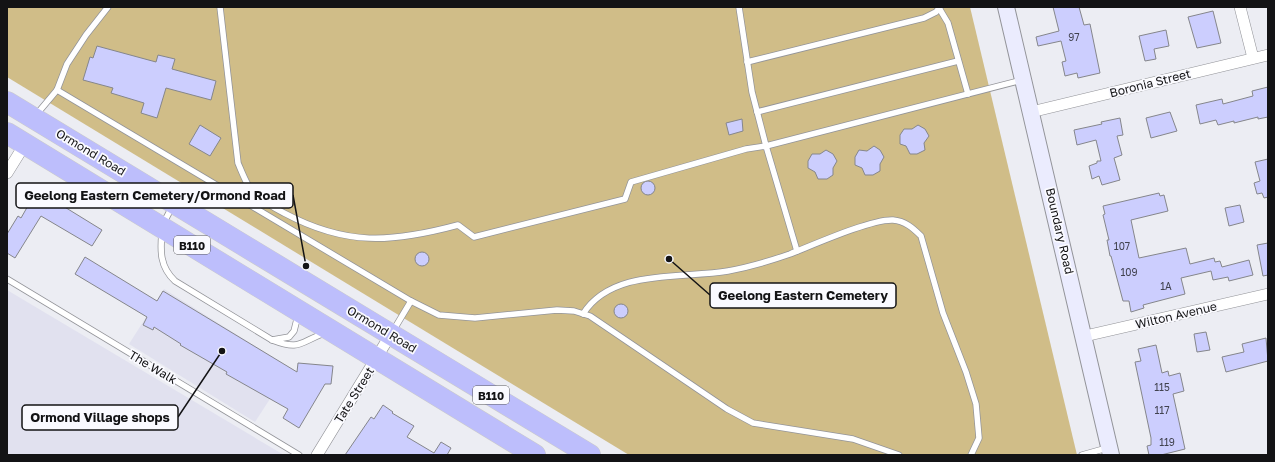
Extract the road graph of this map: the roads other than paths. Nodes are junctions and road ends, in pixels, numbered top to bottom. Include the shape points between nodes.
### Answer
1 (108, 7) edge
2 (220, 7) edge
3 (739, 7) edge
4 (939, 7) edge
5 (1006, 7) edge
6 (1240, 7) edge
7 (1268, 54) edge
8 (1253, 58) junction
9 (958, 61) junction
10 (747, 62) junction
11 (1023, 80) junction
12 (57, 90) junction
13 (968, 94) junction
14 (7, 102) edge
15 (758, 112) junction
16 (1031, 112) junction
17 (34, 118) junction
18 (7, 133) edge
19 (25, 144) junction
20 (766, 146) junction
21 (7, 173) edge
22 (174, 203) junction
23 (162, 227) junction
24 (797, 252) junction
25 (7, 279) edge
26 (1268, 294) edge
27 (411, 301) junction
28 (299, 310) junction
29 (583, 314) junction
30 (332, 330) junction
31 (391, 334) junction
32 (1085, 336) junction
33 (272, 340) junction
34 (377, 358) junction
35 (1111, 451) edge
36 (299, 455) edge
37 (317, 455) edge
38 (535, 455) edge
39 (590, 455) edge
40 (899, 455) edge
41 (971, 455) edge
42 (1082, 455) edge

1 - 12 lane via 67,64
2 - 20 lane via 238,163 248,186 276,209 324,231 353,238 399,238 458,225 474,237 625,198 631,182 746,149
3 - 10 lane
4 - 9 lane via 948,24
4 - 10 lane via 936,12 924,18
5 - 11 main road, Boundary Road
6 - 8 street
7 - 8 street, Boronia Street
8 - 16 street, Boronia Street
9 - 13 lane
9 - 15 lane
10 - 15 lane
11 - 13 lane
11 - 16 main road, Boundary Road
12 - 17 lane
12 - 27 lane
13 - 20 lane
14 - 17 highway, Ormond Road / B110
15 - 20 lane
16 - 32 main road, Boundary Road
17 - 22 highway, Ormond Road / B110
18 - 19 highway, B110
19 - 21 street
19 - 23 highway, B110
20 - 24 lane
22 - 23 lane
22 - 31 highway, Ormond Road / B110
23 - 28 highway, B110
23 - 33 lane via 160,250 168,274 175,281
24 - 29 lane via 766,263 728,271 634,281 601,294 590,303
24 - 41 lane via 880,222 893,220 912,227 921,236 943,312 976,404 979,438
25 - 36 lane, The Walk
26 - 32 street, Wilton Avenue
27 - 29 lane via 439,315 475,318 557,310
27 - 31 lane
28 - 30 highway, B110
28 - 33 lane via 294,330 288,337
29 - 40 lane via 596,320 727,409 753,423 853,439
30 - 33 lane via 289,347
30 - 34 highway, B110
31 - 34 street, Tate Street
31 - 39 highway, Ormond Road / B110
32 - 35 main road, Boundary Road
34 - 37 street, Tate Street
34 - 38 highway, B110
35 - 42 lane

